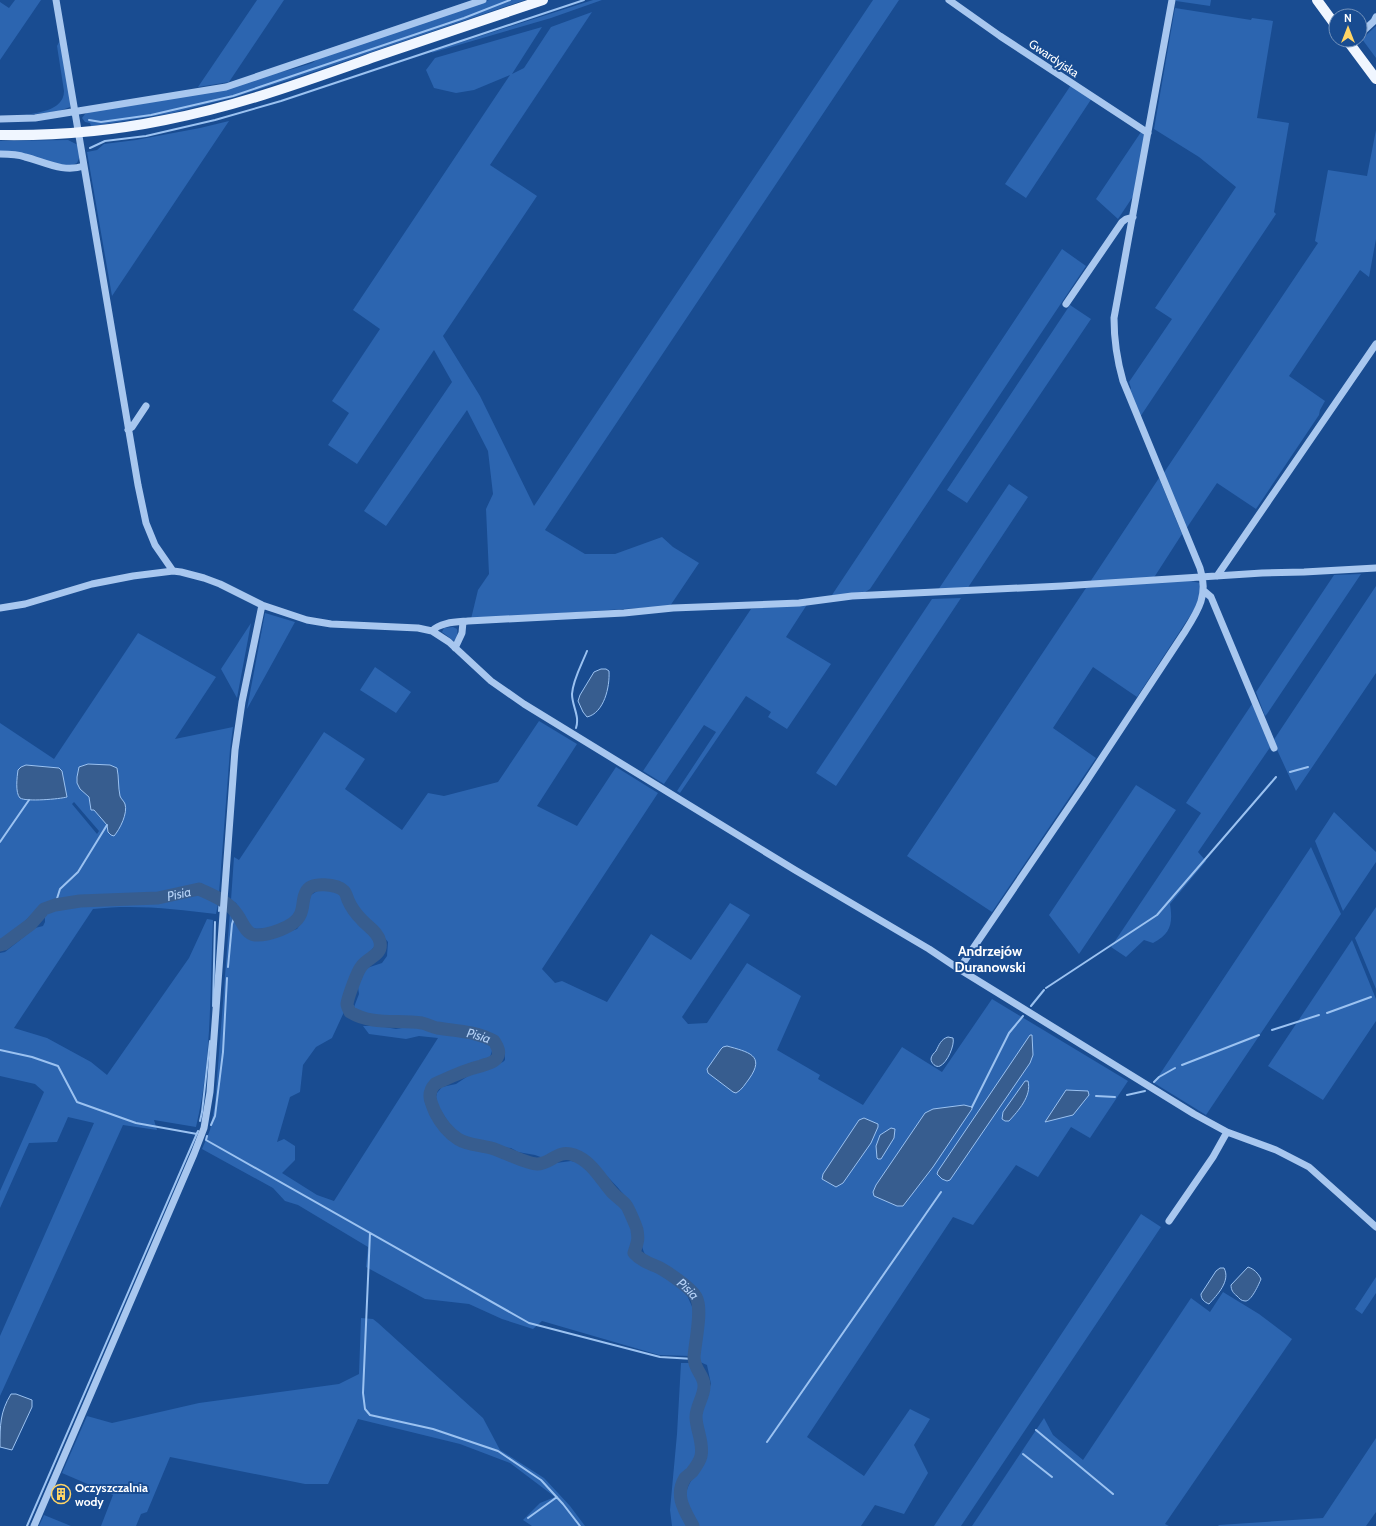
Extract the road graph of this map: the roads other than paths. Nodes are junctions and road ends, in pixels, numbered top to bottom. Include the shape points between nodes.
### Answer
1 (56, 0) edge
2 (483, 0) edge
3 (543, 0) edge
4 (949, 0) edge
5 (1172, 0) edge
6 (1317, 0) edge
7 (1328, 15) edge
8 (1376, 18) edge
9 (1368, 27) edge
10 (1355, 48) edge
11 (1376, 79) edge
12 (75, 112) junction
13 (0, 119) edge
14 (78, 133) junction
15 (1148, 133) junction
16 (0, 135) edge
17 (0, 154) edge
18 (84, 166) junction
19 (1133, 217) junction
20 (1066, 304) dead end
21 (1376, 344) edge
22 (146, 406) dead end
23 (128, 430) junction
24 (1376, 568) edge
25 (173, 571) junction
26 (1217, 576) junction
27 (1203, 577) junction
28 (1204, 591) junction
29 (262, 605) junction
30 (0, 608) edge
31 (463, 622) junction
32 (432, 631) junction
33 (456, 648) junction
34 (1274, 748) dead end
35 (959, 969) junction
36 (1227, 1132) junction
37 (1169, 1221) dead end
38 (1376, 1227) edge
39 (34, 1526) edge

1 - 12 street
2 - 12 street via 226,88
3 - 14 main road via 234,104 166,120
4 - 15 street, Gwardyjska
5 - 15 street
6 - 7 main road
8 - 9 street
10 - 11 main road
12 - 13 street via 35,118
12 - 14 street
14 - 16 main road
14 - 18 street
15 - 19 street
17 - 18 street via 24,156 62,168
18 - 23 street
19 - 20 street via 1122,222
19 - 27 street via 1114,318 1117,360 1123,381
21 - 26 street
22 - 23 street
23 - 25 street via 146,523 155,545
24 - 26 street
25 - 29 street via 209,580
25 - 30 street via 92,584 25,604
26 - 27 street
27 - 28 street
27 - 31 street via 852,596 799,603 673,608
28 - 34 street via 1211,597
28 - 35 street via 1200,607 1188,627
29 - 32 street via 295,617 331,624 418,628
29 - 39 street via 236,742 210,1092 204,1128
31 - 32 street via 444,624
31 - 33 street
32 - 33 street
33 - 35 street via 491,681 518,701 795,870 929,948
35 - 36 street
36 - 37 street
36 - 38 street via 1276,1150 1309,1167

